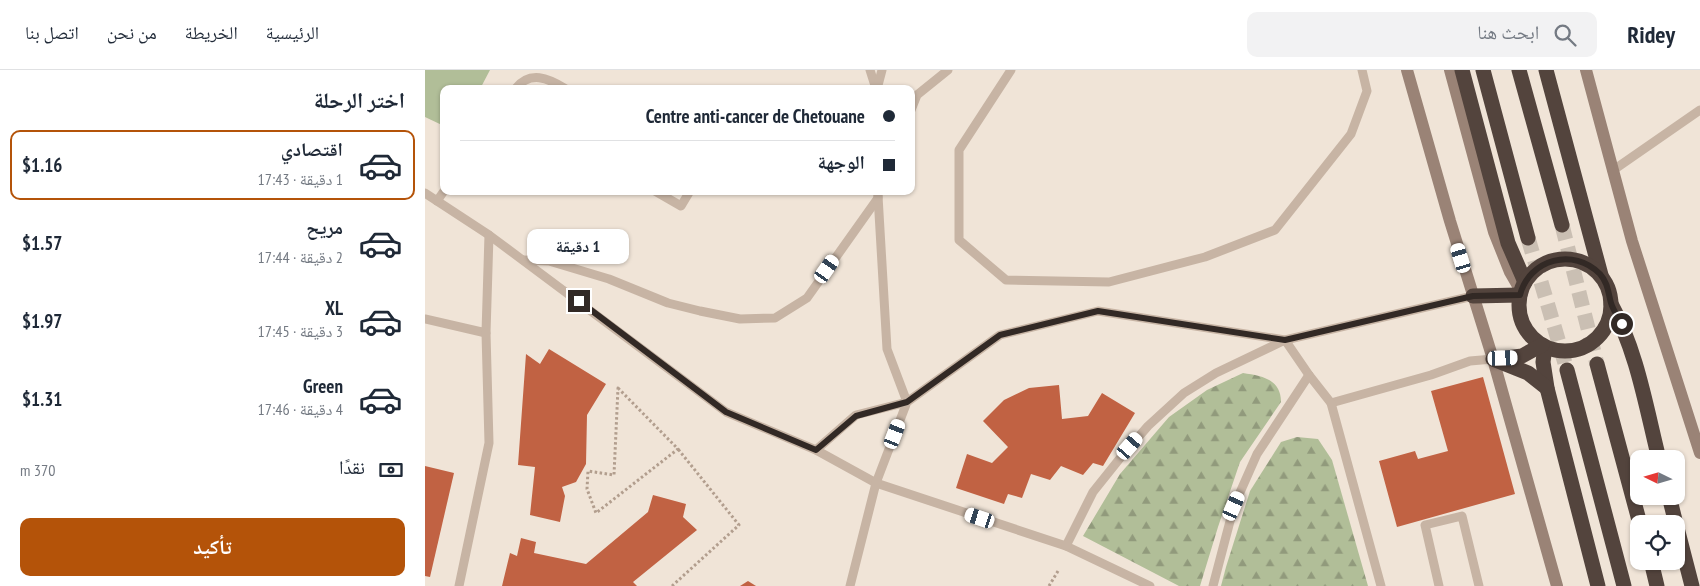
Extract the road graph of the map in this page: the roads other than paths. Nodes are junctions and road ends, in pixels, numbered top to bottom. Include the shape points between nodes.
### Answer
1 (871, 70) edge
2 (882, 70) edge
3 (948, 70) edge
4 (1011, 70) edge
5 (1362, 70) edge
6 (1407, 70) edge
7 (1450, 70) edge
8 (1462, 70) edge
9 (1483, 70) edge
10 (1519, 70) edge
11 (1546, 70) edge
12 (1586, 70) edge
13 (518, 85) edge
14 (559, 85) edge
15 (876, 85) edge
16 (878, 85) edge
17 (915, 100) edge
18 (1700, 110) edge
19 (1612, 171) junction
20 (425, 193) edge
21 (441, 195) edge
22 (662, 195) edge
23 (688, 195) edge
24 (878, 195) edge
25 (879, 195) edge
26 (437, 201) junction
27 (1562, 224) tunnel mouth
28 (489, 235) junction
29 (1528, 238) tunnel mouth
30 (521, 260) junction
31 (1601, 275) junction
32 (1522, 289) junction
33 (1473, 296) junction
34 (1611, 304) junction
35 (425, 320) edge
36 (486, 332) junction
37 (1285, 340) junction
38 (1543, 346) junction
39 (1493, 359) junction
40 (1597, 364) tunnel mouth
41 (1567, 370) tunnel mouth
42 (1309, 375) junction
43 (1547, 388) junction
44 (907, 402) junction
45 (1331, 402) junction
46 (816, 450) junction
47 (1657, 450) edge
48 (1700, 453) edge
49 (876, 484) junction
50 (1638, 515) edge
51 (1066, 546) junction
52 (1685, 559) edge
53 (1653, 570) edge
54 (459, 586) edge
55 (850, 586) edge
56 (1150, 586) edge
57 (1213, 586) edge
58 (1381, 586) edge
59 (1439, 586) edge
60 (1479, 586) edge
61 (1557, 586) edge
62 (1598, 586) edge
63 (1624, 586) edge
64 (1657, 586) edge
65 (1692, 586) edge

1 - 15 lane
2 - 16 lane
3 - 17 lane
4 - 5 lane via 959,150 959,240 1006,280 1109,282 1205,258 1275,230 1351,134 1367,91
6 - 33 main road
7 - 32 main road via 1494,232 1510,272
8 - 32 highway
9 - 29 highway
10 - 27 highway
11 - 31 highway
12 - 19 main road
13 - 14 lane via 535,76 551,79
18 - 19 lane
19 - 48 main road
20 - 26 lane
21 - 26 lane
22 - 23 lane via 681,206
24 - 30 lane via 807,298 775,318 740,319 700,312 609,279 549,262
25 - 44 lane via 887,349
26 - 28 lane
28 - 30 lane
28 - 36 lane
30 - 46 lane via 726,412
31 - 32 highway via 1580,261 1555,260 1533,272
31 - 34 highway
32 - 33 highway
32 - 38 highway via 1521,318 1525,328
33 - 37 lane
33 - 39 main road
34 - 38 highway via 1604,329 1584,347 1571,351
34 - 47 highway via 1631,347
35 - 36 lane
36 - 54 lane via 489,443
37 - 42 lane
37 - 44 lane via 1098,311 1000,335
37 - 51 lane via 1216,373 1184,393 1148,426 1093,492
38 - 39 highway via 1523,356
38 - 43 highway
39 - 43 highway via 1528,373
39 - 45 lane via 1470,361 1431,376
39 - 61 main road
40 - 50 highway
41 - 63 highway
42 - 45 lane
42 - 57 lane via 1257,454 1234,506
43 - 62 highway
44 - 46 lane via 856,416
44 - 49 lane
45 - 58 lane
46 - 49 lane
49 - 51 lane
49 - 55 lane
51 - 56 lane
52 - 65 highway
53 - 64 highway
59 - 60 lane via 1425,525 1462,516

